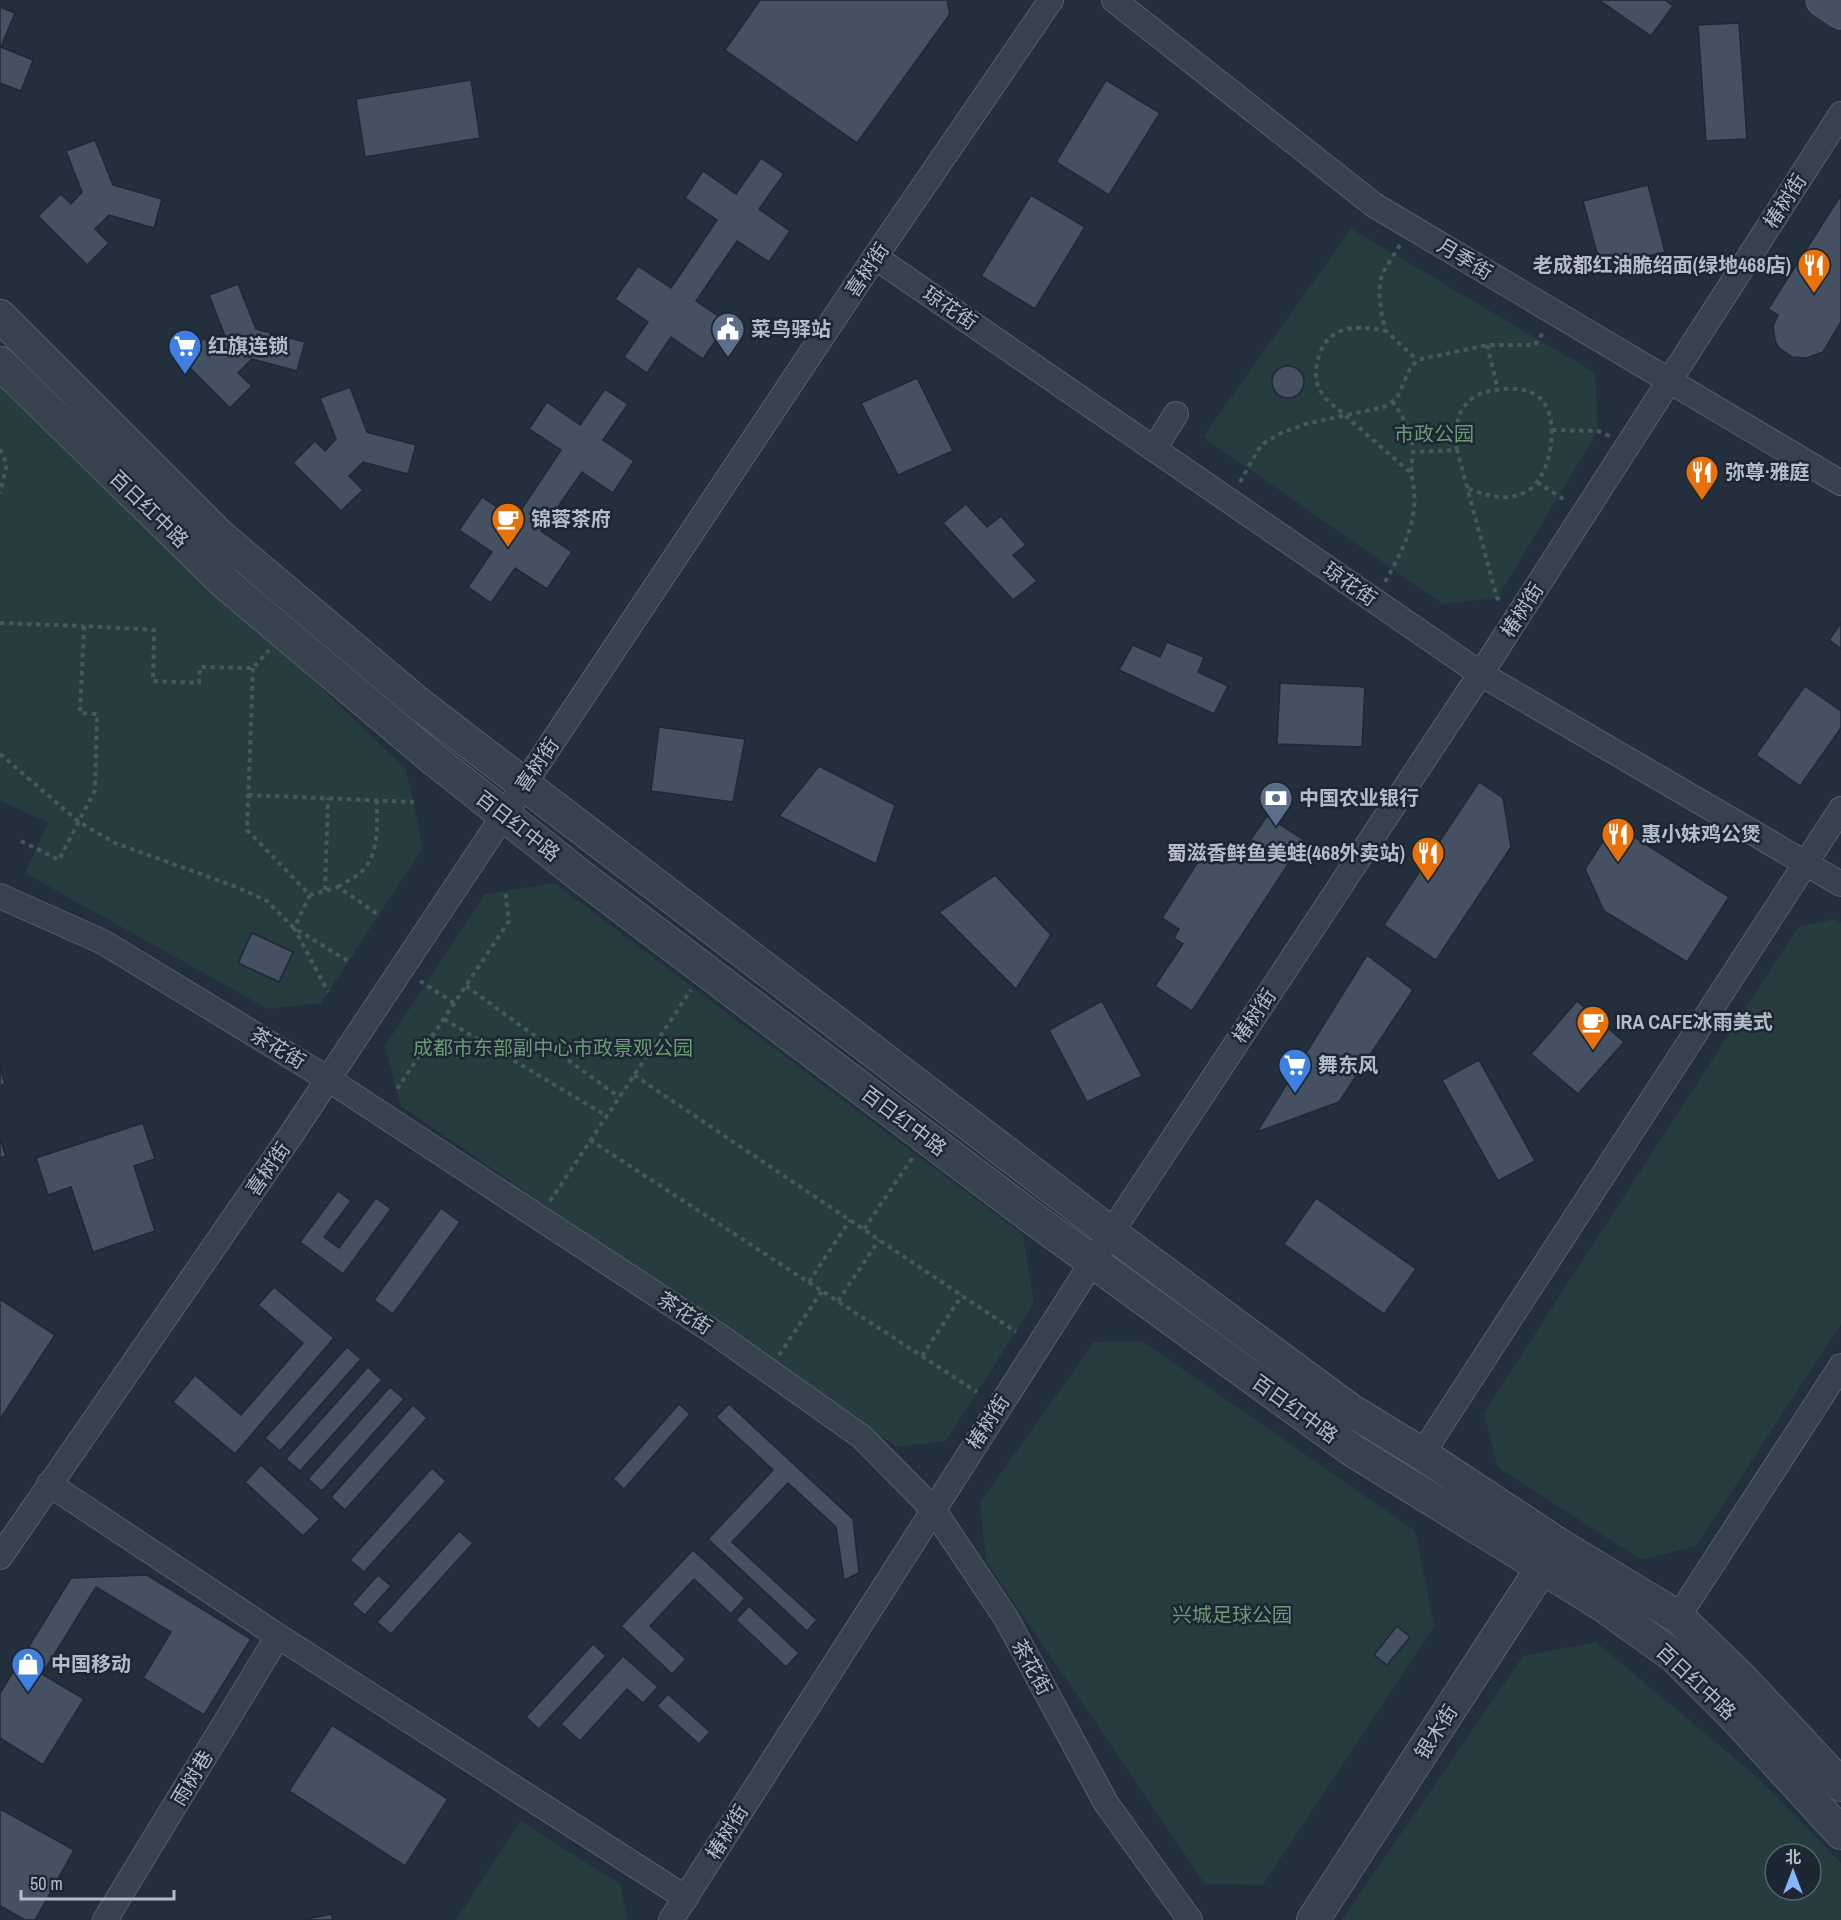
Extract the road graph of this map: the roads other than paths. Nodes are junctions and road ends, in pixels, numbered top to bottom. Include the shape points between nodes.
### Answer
1 (1051, 0) edge
2 (1114, 0) edge
3 (1823, 0) edge
4 (1841, 12) edge
5 (1841, 114) edge
6 (875, 257) junction
7 (0, 316) edge
8 (0, 363) edge
9 (1669, 382) junction
10 (1176, 414) dead end
11 (1154, 449) junction
12 (1841, 483) edge
13 (1481, 674) junction
14 (524, 785) junction
15 (1841, 808) edge
16 (504, 815) junction
17 (1806, 864) junction
18 (1841, 884) edge
19 (0, 896) edge
20 (328, 1079) junction
21 (1111, 1233) junction
22 (1092, 1262) junction
23 (1841, 1366) edge
24 (1422, 1454) junction
25 (49, 1484) junction
26 (933, 1509) junction
27 (1551, 1556) junction
28 (0, 1557) edge
29 (1678, 1617) junction
30 (278, 1636) junction
31 (1841, 1785) edge
32 (1841, 1833) edge
33 (686, 1898) junction
34 (105, 1920) edge
35 (671, 1920) edge
36 (1190, 1920) edge
37 (1313, 1920) edge

1 - 6 street, 喜树街
2 - 9 street, 月季街 via 1374,205
3 - 4 main road
5 - 9 street, 椿树街
6 - 11 street, 琼花街
6 - 14 street, 喜树街
7 - 14 street, 百日红中路 via 220,536 419,704
8 - 16 street, 百日红中路 via 225,583
9 - 12 street, 月季街
9 - 13 street, 椿树街
10 - 11 street
11 - 13 street, 琼花街
13 - 17 street, 琼花街
13 - 21 street, 椿树街
14 - 16 street, 喜树街
14 - 21 street, 百日红中路
15 - 17 street
16 - 20 street, 喜树街
16 - 22 street, 百日红中路
17 - 18 street, 琼花街
17 - 24 street
19 - 20 street, 茶花街 via 103,942
20 - 25 street, 喜树街
20 - 26 street, 茶花街 via 718,1335 862,1437
21 - 22 street, 椿树街
21 - 24 street, 百日红中路 via 1349,1409
22 - 26 street, 椿树街
22 - 27 street, 百日红中路 via 1352,1450
23 - 29 street
24 - 27 street, 百日红中路
25 - 28 street, 喜树街
25 - 30 street
26 - 33 street, 椿树街
26 - 36 street, 茶花街 via 1006,1618 1106,1803
27 - 29 street, 百日红中路
27 - 32 street, 百日红中路 via 1601,1604 1675,1657
27 - 37 street, 银木街
29 - 31 street, 百日红中路
30 - 33 street
30 - 34 street, 雨树巷
33 - 35 street, 椿树街

